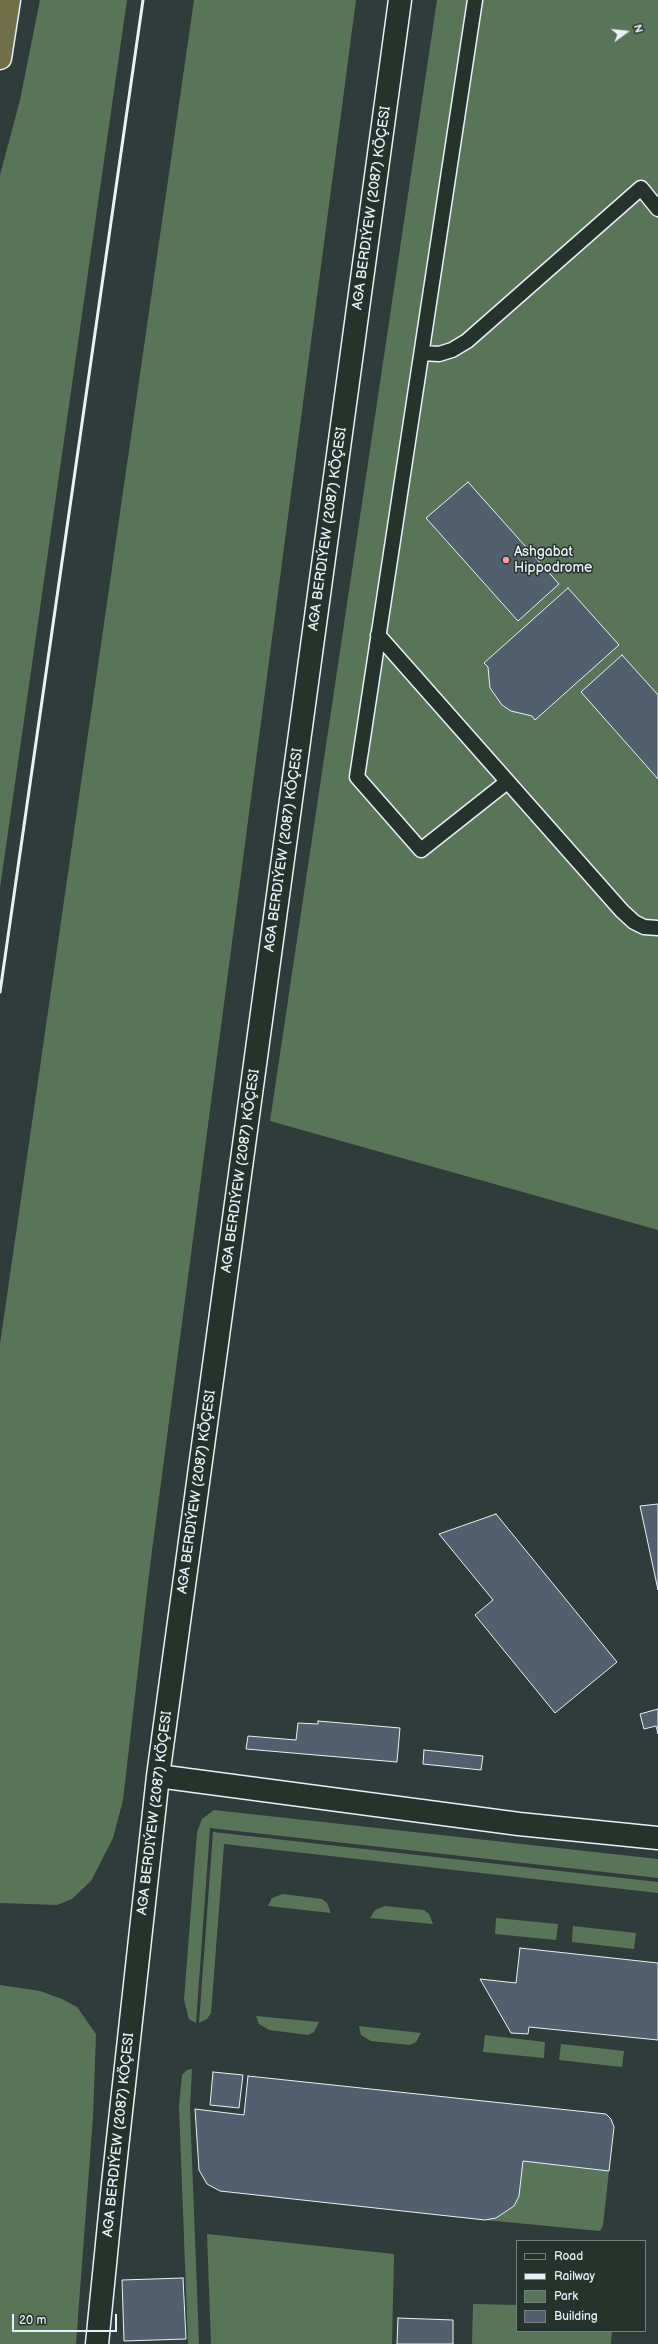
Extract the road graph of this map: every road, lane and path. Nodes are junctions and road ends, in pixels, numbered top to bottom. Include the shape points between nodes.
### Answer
1 (9, 0) edge
2 (400, 0) edge
3 (475, 0) edge
4 (0, 58) edge
5 (658, 208) edge
6 (422, 353) junction
7 (378, 636) junction
8 (507, 782) junction
9 (658, 928) edge
10 (158, 1776) junction
11 (658, 1838) edge
12 (97, 2344) edge

1 - 4 highway
2 - 10 street, AGA BERDIÝEW (2087) KÖÇESI
3 - 6 lane
5 - 6 lane via 641,188 467,341 439,354
6 - 7 lane
7 - 8 lane
7 - 8 lane via 357,777 421,850
8 - 9 lane via 634,922 644,927
10 - 11 street via 519,1824
10 - 12 street, AGA BERDIÝEW (2087) KÖÇESI

